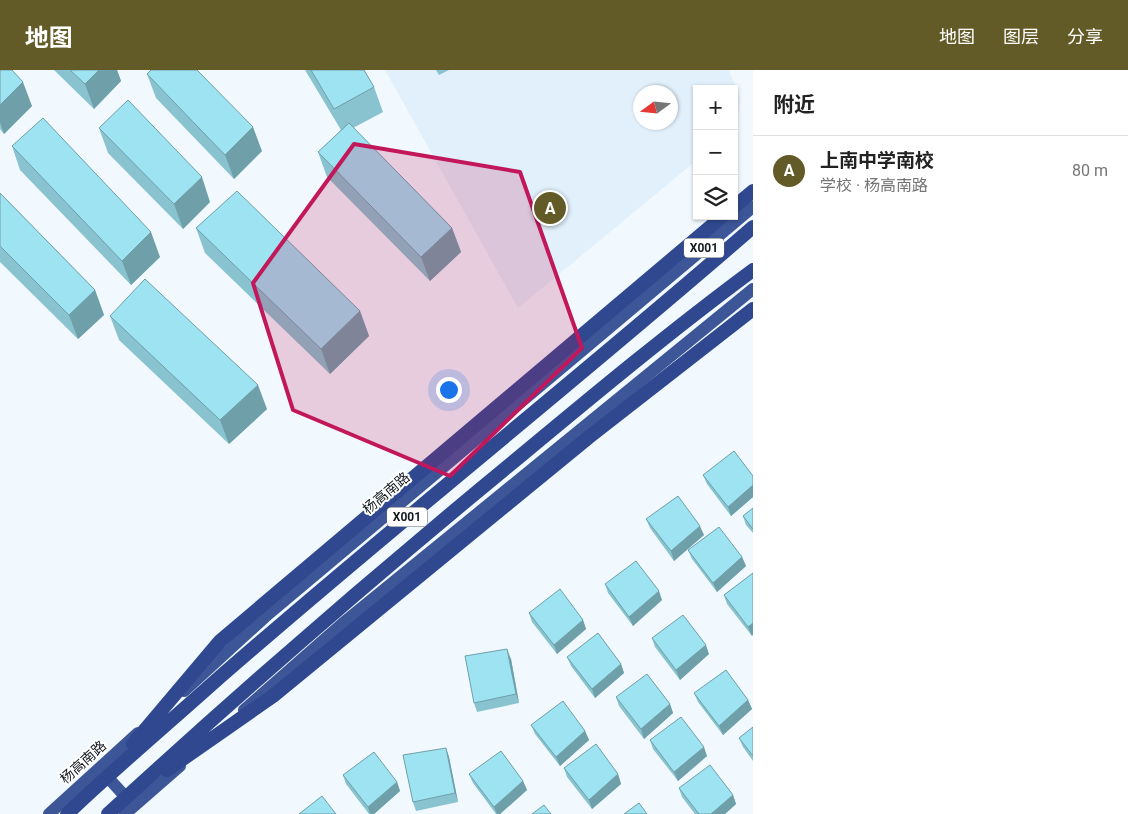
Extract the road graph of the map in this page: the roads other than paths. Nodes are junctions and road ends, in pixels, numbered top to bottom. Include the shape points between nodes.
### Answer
1 (753, 191) edge
2 (738, 204) edge
3 (753, 207) edge
4 (718, 220) edge
5 (753, 227) edge
6 (753, 270) edge
7 (753, 289) edge
8 (753, 309) edge
9 (729, 328) junction
10 (692, 337) junction
11 (100, 775) junction
12 (127, 807) edge
13 (49, 814) edge
14 (68, 814) edge
15 (108, 814) edge

1 - 2 highway
3 - 11 main road, 杨高南路 / X001 via 265,617
4 - 11 highway via 220,641
5 - 11 highway, 杨高南路 / X001
6 - 12 highway, X001 via 676,327 388,565 235,698
7 - 10 main road, X001
8 - 9 highway
9 - 10 main road
9 - 12 highway via 273,696
10 - 12 main road, X001 via 342,624
11 - 12 main road
11 - 13 main road, 杨高南路 / X001
11 - 14 highway, 杨高南路 / X001
12 - 15 highway, X001

